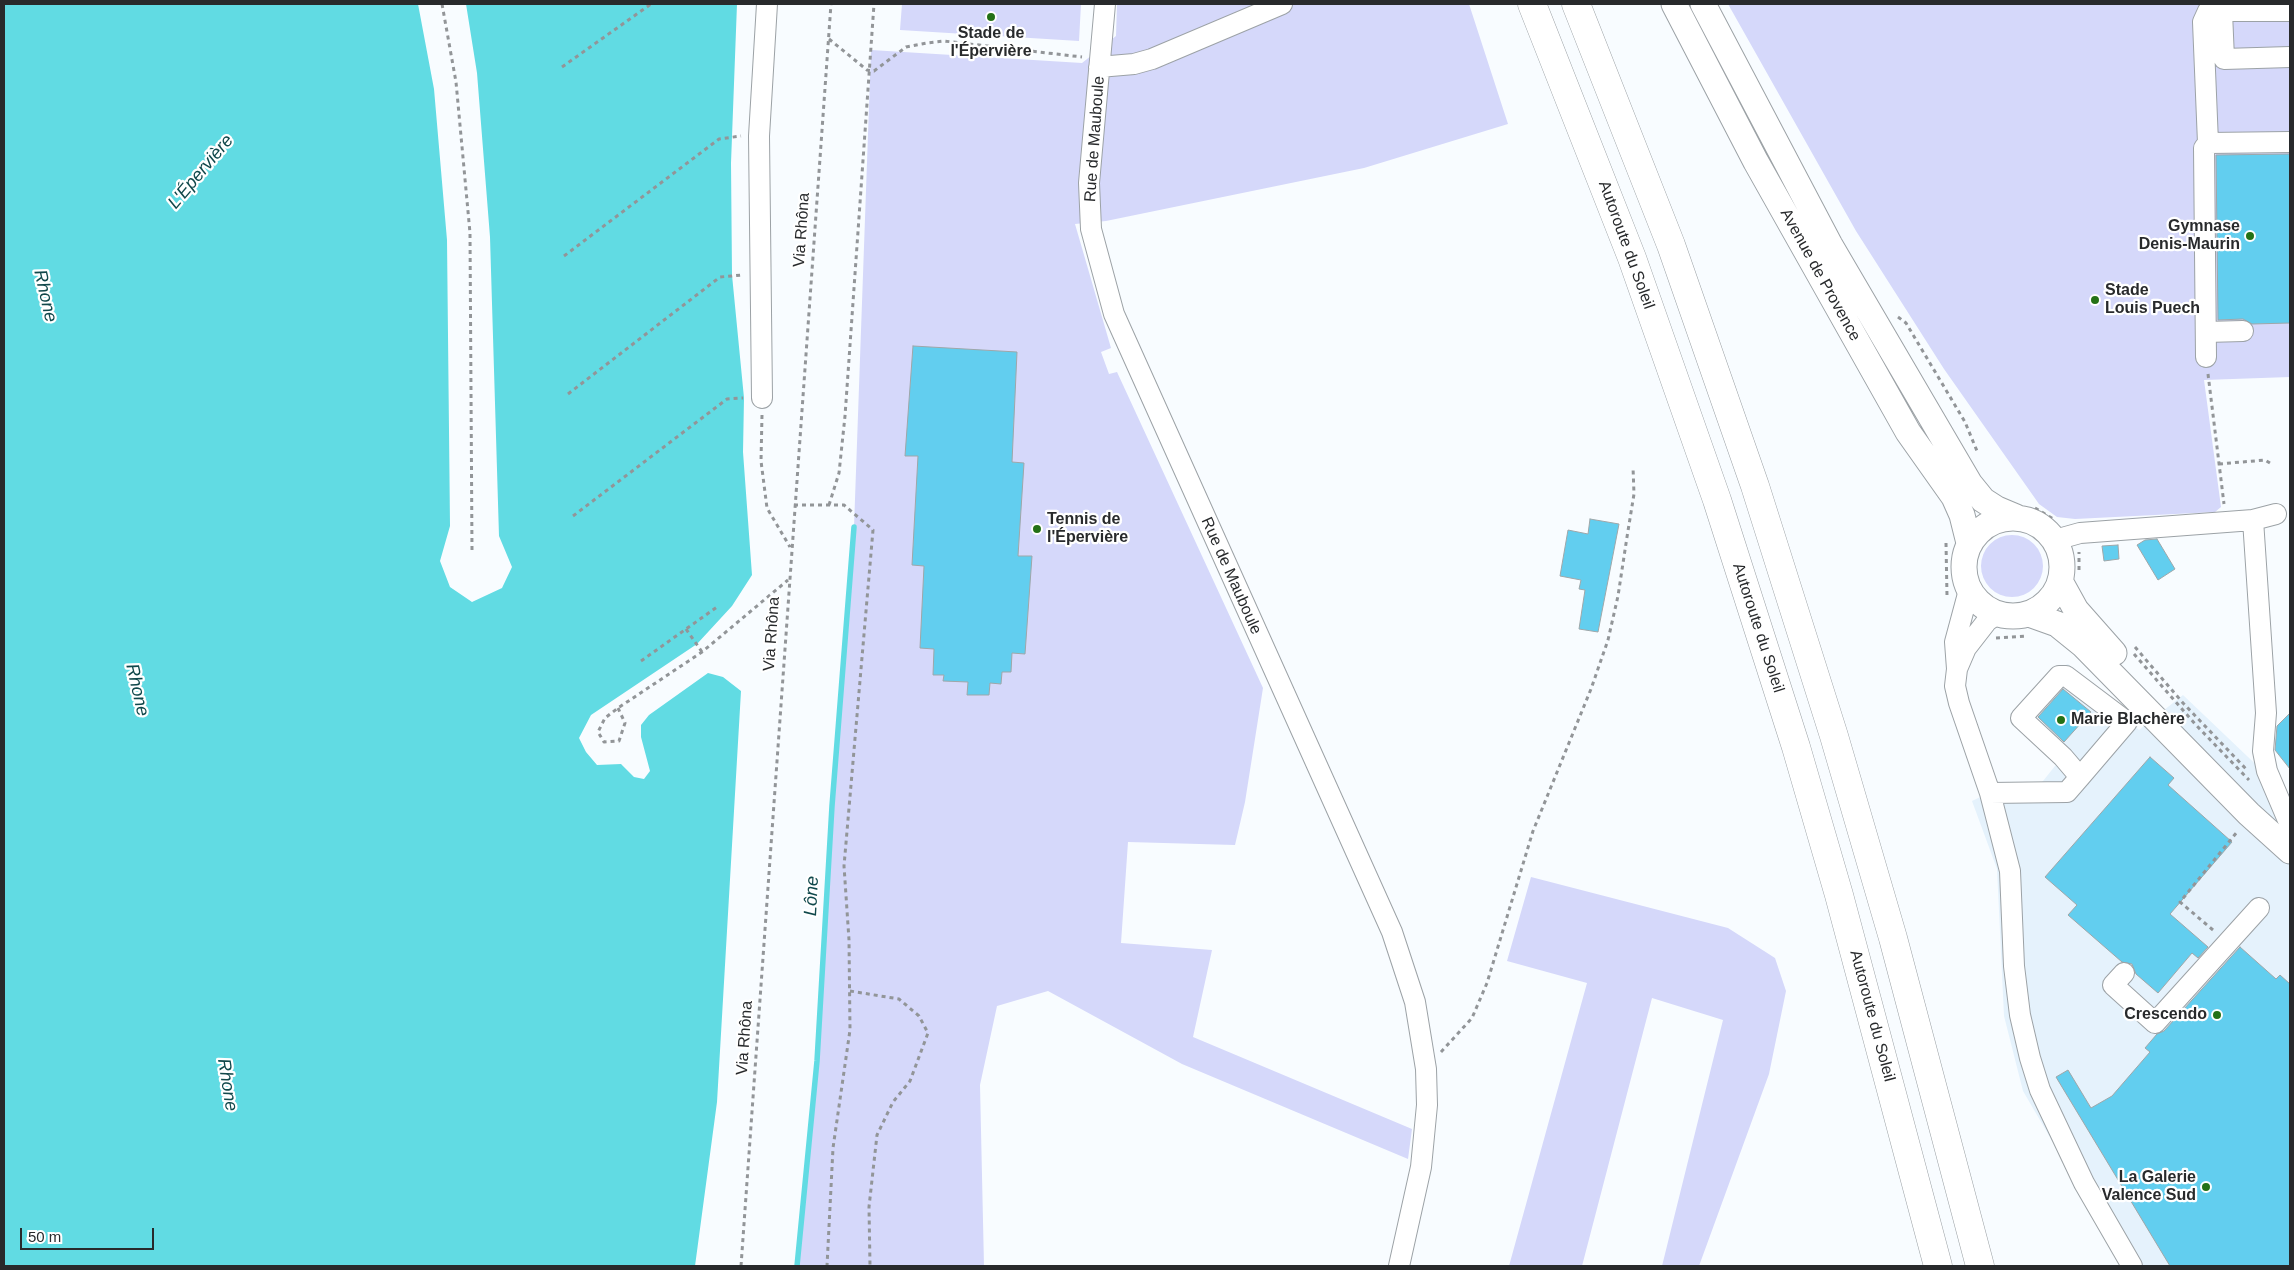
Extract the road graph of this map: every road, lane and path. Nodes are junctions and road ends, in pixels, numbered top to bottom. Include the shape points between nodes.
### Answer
1 (442, 4) edge
2 (651, 4) edge
3 (767, 4) edge
4 (831, 4) edge
5 (874, 4) edge
6 (1105, 4) edge
7 (1282, 4) edge
8 (1532, 4) edge
9 (1576, 4) edge
10 (1674, 4) edge
11 (1703, 4) edge
12 (2213, 9) edge
13 (2290, 11) edge
14 (829, 39) junction
15 (2290, 57) edge
16 (1092, 62) junction
17 (562, 68) dead end
18 (869, 70) junction
19 (759, 136) junction
20 (2290, 142) edge
21 (2208, 143) junction
22 (564, 256) dead end
23 (759, 274) junction
24 (2243, 330) dead end
25 (2206, 332) junction
26 (2206, 357) joint
27 (568, 394) dead end
28 (762, 398) junction
29 (2219, 464) junction
30 (2274, 465) dead end
31 (1633, 467) dead end
32 (794, 505) junction
33 (829, 505) junction
34 (2276, 514) dead end
35 (1962, 515) junction
36 (573, 516) dead end
37 (2016, 517) junction
38 (2253, 520) junction
39 (2227, 522) junction
40 (2055, 540) junction
41 (1969, 543) junction
42 (791, 548) junction
43 (472, 550) dead end
44 (788, 580) junction
45 (2060, 581) junction
46 (1969, 590) junction
47 (717, 607) dead end
48 (1997, 614) junction
49 (1960, 620) junction
50 (2029, 625) junction
51 (686, 629) junction
52 (1978, 633) junction
53 (2134, 646) dead end
54 (702, 652) junction
55 (2132, 652) dead end
56 (641, 661) dead end
57 (1957, 669) junction
58 (618, 708) junction
59 (2251, 775) dead end
60 (2080, 777) junction
61 (2254, 785) dead end
62 (1990, 792) junction
63 (2290, 824) edge
64 (2239, 827) dead end
65 (2290, 832) edge
66 (2290, 851) edge
67 (2259, 908) dead end
68 (2218, 934) dead end
69 (2124, 973) dead end
70 (850, 991) junction
71 (1426, 1069) junction
72 (740, 1266) edge
73 (827, 1266) edge
74 (870, 1266) edge
75 (1399, 1266) edge
76 (1938, 1266) edge
77 (1980, 1266) edge
78 (2132, 1266) edge

1 - 43 path via 456,82 470,233
2 - 17 path
3 - 19 street
4 - 14 path, Via Rhôna
5 - 18 path
6 - 16 street
7 - 16 street, Rue de Mauboule via 1152,59 1126,66
8 - 76 highway, Autoroute du Soleil via 1632,258 1720,510 1796,747
9 - 77 highway via 1671,245 1755,486 1834,736 1890,929
10 - 35 main road, Avenue de Provence via 1756,162 1908,432 1946,484
11 - 37 main road, Avenue de Provence via 1830,245 1970,484 1983,500
12 - 13 street
12 - 15 street via 2224,59
12 - 21 street via 2203,22
14 - 18 path
14 - 32 path, Via Rhôna
16 - 18 path via 944,41 906,47 881,68 874,72
16 - 71 street, Rue de Mauboule via 1091,229 1114,314 1392,932 1415,1002
18 - 33 path via 845,416 839,473
19 - 22 path via 718,139
19 - 23 street
20 - 21 street
21 - 25 street via 2204,148
23 - 27 path via 720,277
23 - 28 street
24 - 25 street
25 - 26 street
26 - 29 path
28 - 36 path via 727,399
28 - 42 path via 761,461 767,508
29 - 30 path via 2264,460
29 - 39 path
31 - 71 path via 1634,494 1608,640 1533,831 1487,983 1472,1018
32 - 33 path
32 - 42 path, Via Rhôna
33 - 70 path via 844,505 873,530 844,866
34 - 38 street
35 - 41 main road, Avenue de Provence
35 - 49 path via 1946,528 1947,608
37 - 40 main road via 2038,524
37 - 41 main road via 1989,523
38 - 39 street
38 - 63 street via 2266,713 2262,751
39 - 40 street via 2080,533
40 - 45 main road via 2063,567
41 - 46 main road via 1963,566
42 - 44 path, Via Rhôna
44 - 54 path
44 - 72 path, Via Rhôna
45 - 50 main road
45 - 65 main road via 2076,610 2094,632
46 - 48 main road via 1986,608
46 - 49 street
47 - 51 path
48 - 50 main road via 2013,616
48 - 52 street
49 - 57 street via 1955,642
50 - 52 path via 1990,639
50 - 66 main road via 2057,624 2083,645 2249,814
51 - 54 path
51 - 56 path
52 - 57 street via 1966,648
53 - 59 path
54 - 58 path
55 - 61 path
57 - 62 street via 1955,686 1959,703
58 - 58 path via 605,718 598,732 604,742 619,741 625,723
60 - 60 street via 2021,718 2059,676 2066,676 2127,722
60 - 62 street via 2066,792
62 - 78 street via 2010,871 2014,966 2030,1058 2040,1090 2084,1183
64 - 68 path via 2180,902
67 - 69 street via 2154,1023 2113,985
70 - 73 path via 850,1030 833,1148
70 - 74 path via 899,999 919,1016 928,1034 910,1081 893,1102 877,1135 869,1207
71 - 75 street, Rue de Mauboule via 1427,1105 1421,1167

